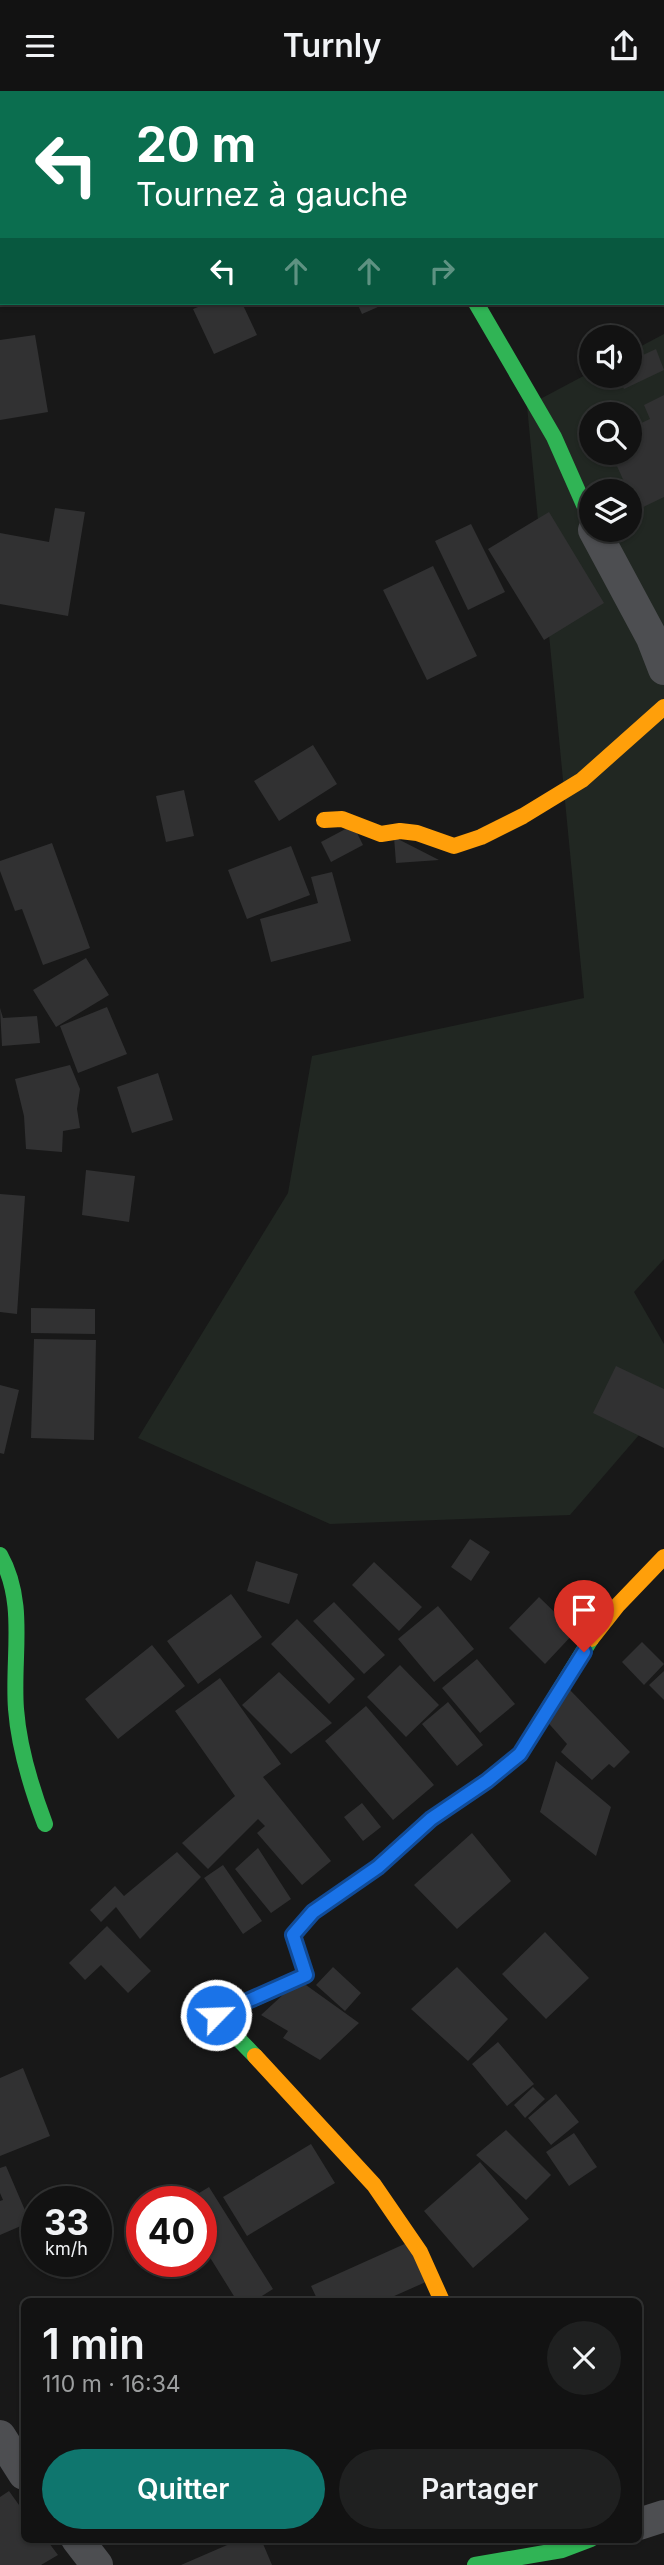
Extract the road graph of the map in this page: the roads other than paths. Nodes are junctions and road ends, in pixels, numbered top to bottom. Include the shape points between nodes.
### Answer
1 (477, 305) edge
2 (579, 493) edge
3 (600, 542) edge
4 (664, 669) edge
5 (664, 707) edge
6 (324, 820) dead end
7 (0, 1555) edge
8 (664, 1557) edge
9 (44, 1824) dead end
10 (441, 2298) edge
11 (0, 2436) edge
12 (21, 2469) edge
13 (664, 2516) edge
14 (642, 2522) edge
15 (80, 2543) edge
16 (585, 2543) edge
17 (482, 2556) edge
18 (563, 2558) edge
19 (97, 2565) edge

1 - 2 street via 555,437
3 - 4 street
5 - 6 street via 582,780 523,816 454,846 417,833 381,834 342,819
7 - 9 street via 16,1594 20,1741
8 - 10 street via 592,1637 520,1754 431,1819 378,1867 313,1912 293,1935 306,1975 216,2015 373,2185 420,2252
11 - 12 street
13 - 14 street
15 - 19 street
16 - 18 street
17 - 18 street

